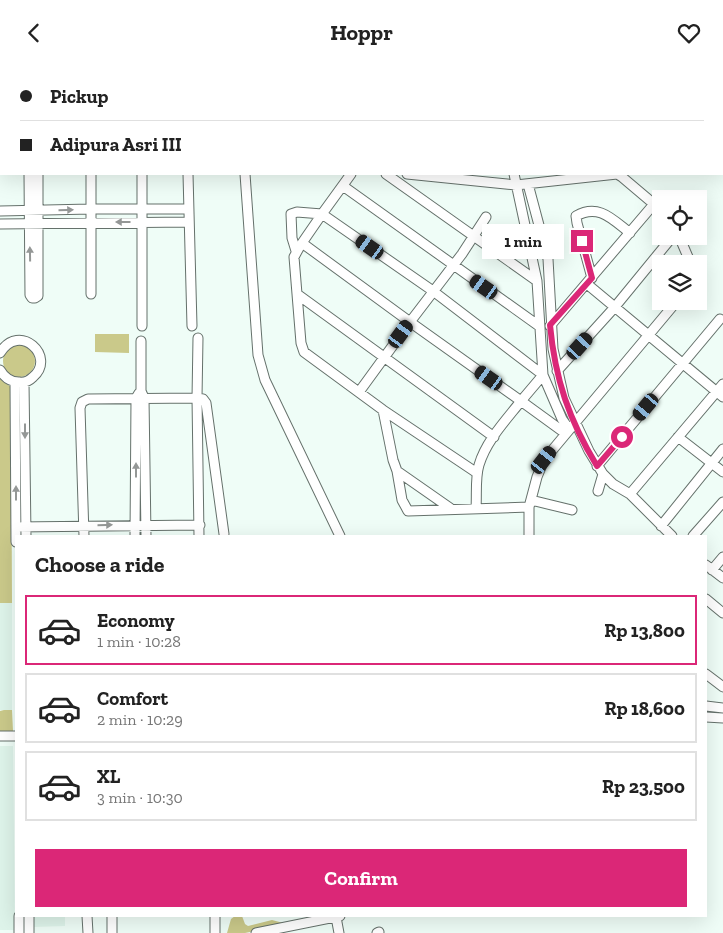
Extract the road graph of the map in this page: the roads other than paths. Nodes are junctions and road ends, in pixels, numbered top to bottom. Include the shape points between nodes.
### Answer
1 (29, 175) edge
2 (38, 175) edge
3 (91, 175) edge
4 (142, 175) edge
5 (188, 175) edge
6 (245, 175) edge
7 (350, 175) edge
8 (387, 175) edge
9 (418, 175) edge
10 (514, 175) edge
11 (528, 184) junction
12 (516, 185) junction
13 (343, 187) junction
14 (652, 201) edge
15 (652, 206) edge
16 (91, 209) junction
17 (141, 209) junction
18 (189, 209) junction
19 (0, 211) edge
20 (34, 211) junction
21 (322, 214) junction
22 (486, 217) dead end
23 (91, 222) junction
24 (141, 222) junction
25 (34, 223) junction
26 (189, 223) junction
27 (0, 224) edge
28 (630, 233) junction
29 (474, 236) junction
30 (302, 243) junction
31 (666, 245) edge
32 (296, 251) junction
33 (453, 265) junction
34 (537, 281) junction
35 (590, 281) junction
36 (433, 291) junction
37 (91, 294) dead end
38 (297, 294) junction
39 (614, 308) junction
40 (670, 310) edge
41 (720, 319) dead end
42 (410, 322) junction
43 (550, 325) junction
44 (142, 326) dead end
45 (192, 326) dead end
46 (539, 326) junction
47 (648, 336) junction
48 (198, 338) dead end
49 (141, 341) dead end
50 (2, 346) edge
51 (384, 357) junction
52 (682, 364) junction
53 (0, 370) edge
54 (557, 371) junction
55 (543, 375) junction
56 (20, 382) junction
57 (723, 384) edge
58 (359, 392) junction
59 (720, 394) edge
60 (140, 396) junction
61 (197, 398) junction
62 (521, 401) junction
63 (383, 410) junction
64 (570, 428) junction
65 (494, 437) junction
66 (678, 437) junction
67 (723, 449) edge
68 (711, 463) junction
69 (597, 466) junction
70 (199, 468) junction
71 (214, 468) junction
72 (397, 471) junction
73 (477, 473) junction
74 (723, 473) edge
75 (603, 474) junction
76 (598, 491) dead end
77 (630, 494) junction
78 (723, 502) edge
79 (530, 504) junction
80 (450, 508) junction
81 (476, 508) junction
82 (572, 510) dead end
83 (145, 524) junction
84 (84, 525) junction
85 (135, 525) junction
86 (200, 525) junction
87 (661, 526) junction
88 (21, 527) junction
89 (224, 534) dead end
90 (18, 535) edge
91 (25, 535) edge
92 (84, 535) edge
93 (135, 535) edge
94 (146, 535) edge
95 (199, 535) edge
96 (340, 535) edge
97 (529, 535) edge
98 (671, 535) edge
99 (694, 535) edge
100 (723, 557) edge
101 (709, 567) edge
102 (723, 578) edge
103 (707, 600) edge
104 (723, 613) edge
105 (707, 674) edge
106 (723, 687) edge
107 (707, 706) edge
108 (723, 708) edge
109 (707, 717) edge
110 (723, 718) edge
111 (0, 736) edge
112 (15, 736) edge
113 (19, 917) edge
114 (29, 917) edge
115 (87, 917) edge
116 (112, 917) edge
117 (215, 917) edge
118 (338, 917) edge
119 (19, 933) edge
120 (29, 933) edge
121 (88, 933) edge
122 (112, 933) edge
123 (214, 933) edge
124 (256, 933) edge
125 (339, 933) edge

1 - 20 street
2 - 20 street
3 - 16 street
4 - 17 street
5 - 18 street
6 - 96 street via 261,368
7 - 13 street
8 - 29 street
9 - 12 street
10 - 12 street
11 - 12 street
11 - 14 street via 617,175
11 - 43 street via 548,259
12 - 34 street
13 - 21 street
13 - 33 street
15 - 28 street
16 - 17 street
20 -> 16 street
16 - 23 street
17 - 18 street
17 - 24 street
18 - 26 street
19 - 20 street
20 - 25 street
21 - 30 street
21 - 32 street via 296,211 291,214
21 - 36 street
22 - 29 street
24 -> 23 street
23 - 25 street
23 - 37 street
24 - 26 street
24 - 44 street
25 -> 25 street via 38,295 35,298 30,295
25 - 27 street
26 - 45 street
28 - 35 street
28 - 35 street via 604,213 586,212 576,216
29 - 33 street
29 - 34 street
30 - 32 street
30 - 42 street
31 - 39 street
32 - 38 street
33 - 36 street
33 - 46 street
34 - 46 street
35 - 39 street
35 - 43 street
36 - 42 street
36 - 55 street
38 - 51 street
38 - 58 street via 302,350
39 - 47 street
39 - 54 street
40 - 47 street
41 - 52 street
42 - 51 street
42 - 62 street
43 - 54 street
46 - 55 street
47 - 52 street
47 - 64 street
48 - 61 street
49 - 60 street
50 - 56 street via 22,340 39,354 39,370 32,379
51 - 58 street
51 - 65 street
52 - 59 street
52 - 69 street
53 - 56 street via 6,378
54 - 64 street
55 - 62 street
55 - 64 street via 562,419
56 - 88 street
57 - 59 street
58 - 63 street
59 - 66 street
60 - 61 street
60 - 83 street
60 - 84 street via 88,399 82,403
85 -> 60 street
61 - 70 street
61 - 71 street via 206,403
62 - 64 street
62 - 65 street
63 - 72 street
63 - 73 street
64 - 69 street
64 - 79 street via 544,460
65 - 73 street via 482,456
66 - 68 street
66 - 77 street
67 - 68 street
68 - 74 street
68 - 87 street
69 - 75 street
70 - 71 street
70 - 86 street
71 - 89 street
72 - 80 street
72 - 80 street via 403,503 408,511
73 - 81 street
75 - 76 street
75 - 77 street
77 - 87 street
78 - 99 street
79 - 81 street
79 - 82 street
79 - 97 street
80 - 81 street
83 - 85 street
83 - 86 street
83 - 94 street
84 -> 85 street
84 - 88 street
84 - 92 street
85 - 93 street
86 - 95 street
87 - 98 street
88 - 90 street
88 - 91 street
100 - 101 street
101 - 102 street
103 - 104 street
105 - 106 street
107 - 108 street
109 - 110 street
111 - 112 street
113 - 119 street
114 - 120 street
115 - 121 street
116 - 122 street
117 - 123 street
118 - 124 street
118 - 125 street

